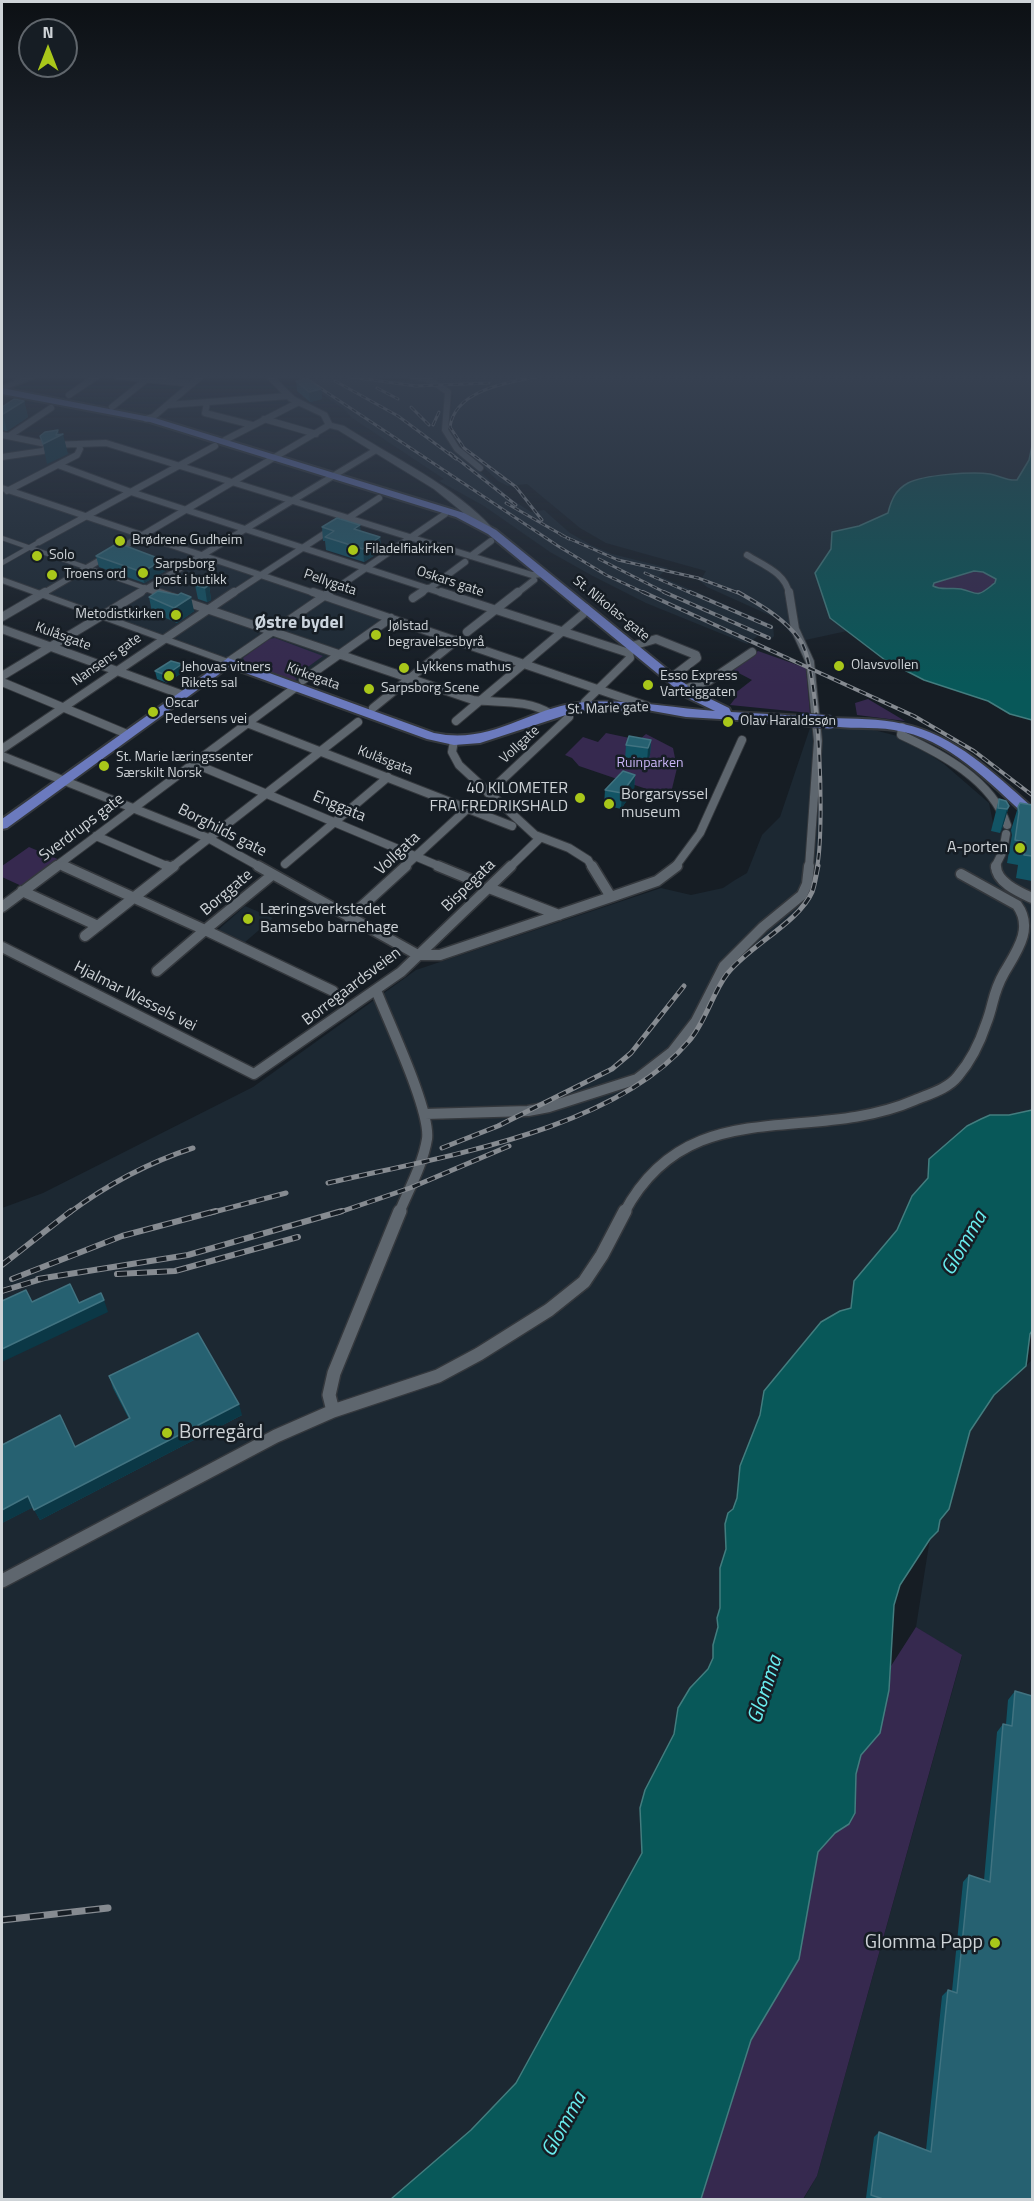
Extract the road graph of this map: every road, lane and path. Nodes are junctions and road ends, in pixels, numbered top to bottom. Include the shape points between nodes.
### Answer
1 (30, 479) edge
2 (95, 479) edge
3 (155, 479) edge
4 (224, 479) edge
5 (239, 479) edge
6 (327, 479) edge
7 (341, 479) edge
8 (420, 479) edge
9 (234, 482) junction
10 (4, 491) edge
11 (131, 492) junction
12 (379, 498) dead end
13 (292, 500) junction
14 (189, 509) junction
15 (445, 514) dead end
16 (86, 516) junction
17 (348, 518) junction
18 (248, 529) junction
19 (489, 529) junction
20 (143, 535) junction
21 (2, 538) edge
22 (410, 538) junction
23 (491, 541) dead end
24 (39, 542) joint
25 (302, 547) junction
26 (29, 548) junction
27 (201, 555) junction
28 (747, 555) dead end
29 (471, 556) junction
30 (465, 562) dead end
31 (2, 563) edge
32 (366, 567) junction
33 (87, 568) junction
34 (261, 574) junction
35 (539, 577) junction
36 (2, 580) edge
37 (145, 588) junction
38 (429, 588) junction
39 (41, 595) junction
40 (324, 596) junction
41 (413, 598) dead end
42 (586, 608) junction
43 (208, 609) junction
44 (497, 609) junction
45 (100, 616) junction
46 (2, 617) edge
47 (391, 618) junction
48 (2, 629) edge
49 (563, 631) junction
50 (272, 632) junction
51 (467, 632) dead end
52 (163, 638) junction
53 (457, 640) junction
54 (51, 647) junction
55 (631, 650) junction
56 (752, 652) dead end
57 (338, 655) junction
58 (228, 662) junction
59 (524, 663) junction
60 (116, 670) junction
61 (2, 676) edge
62 (669, 676) junction
63 (410, 679) junction
64 (2, 682) edge
65 (299, 683) junction
66 (598, 688) junction
67 (687, 691) junction
68 (183, 694) junction
69 (480, 701) junction
70 (585, 702) dead end
71 (647, 706) junction
72 (62, 707) junction
73 (373, 708) dead end
74 (551, 714) junction
75 (700, 714) junction
76 (752, 716) junction
77 (569, 717) dead end
78 (804, 720) junction
79 (456, 721) dead end
80 (358, 722) dead end
81 (248, 723) junction
82 (901, 728) junction
83 (127, 734) junction
84 (742, 740) dead end
85 (454, 741) junction
86 (2, 748) edge
87 (318, 751) junction
88 (2, 756) edge
89 (193, 763) junction
90 (388, 777) junction
91 (63, 780) junction
92 (266, 793) junction
93 (488, 793) junction
94 (134, 807) junction
95 (466, 810) junction
96 (1032, 814) edge
97 (334, 822) junction
98 (2, 825) edge
99 (512, 826) dead end
100 (96, 836) junction
101 (208, 838) junction
102 (540, 838) junction
103 (417, 857) junction
104 (60, 864) junction
105 (285, 864) dead end
106 (171, 868) junction
107 (961, 874) dead end
108 (272, 875) junction
109 (472, 880) dead end
110 (489, 888) junction
111 (22, 891) junction
112 (136, 897) junction
113 (611, 897) junction
114 (1032, 898) edge
115 (2, 907) edge
116 (559, 915) junction
117 (349, 918) junction
118 (98, 926) junction
119 (205, 930) junction
120 (85, 936) dead end
121 (2, 947) edge
122 (418, 955) junction
123 (157, 971) dead end
124 (376, 990) junction
125 (333, 991) dead end
126 (254, 1074) joint
127 (426, 1114) junction
128 (333, 1411) junction
129 (2, 1581) edge

1 - 10 street
2 - 11 street, Oskars gate
3 - 11 street
4 - 9 street
5 - 9 street
6 - 13 street
7 - 19 main road, St. Nikolas-gate via 451,511
8 - 19 street via 474,514
9 - 13 street
9 - 14 street
10 - 16 street, Pellygata
11 - 14 street, Oskars gate
11 - 16 street
12 - 17 street, Nansens gate
13 - 17 street
13 - 18 street
14 - 18 street, Oskars gate
14 - 20 street
15 - 22 street
16 - 20 street, Pellygata
16 - 24 street
17 - 22 street
17 - 25 street, Nansens gate
18 - 25 street, Oskars gate
18 - 27 street
19 - 35 main road, St. Nikolas-gate
20 - 27 street, Pellygata
20 - 33 street
21 - 26 street, St. Marie gate
22 - 29 street
22 - 32 street
23 - 29 street
24 - 26 street
25 - 32 street, Oskars gate
25 - 34 street, Nansens gate
26 - 31 street
26 - 33 street, St. Marie gate
27 - 34 street, Pellygata
27 - 37 street
28 - 127 street via 784,579 795,628 810,662 818,761 807,884 802,895 724,966 696,1021 672,1052 637,1079 528,1111
29 - 35 street
30 - 38 street
32 - 38 street, Oskars gate
32 - 40 street
33 - 37 street, St. Marie gate
33 - 39 street
34 - 40 street, Pellygata
34 - 43 street, Nansens gate
35 - 42 main road, St. Nikolas-gate
35 - 44 street
36 - 39 street, Kirkegata
37 - 43 street, St. Marie gate
37 - 45 street
38 - 41 street
38 - 44 street, Oskars gate
39 - 45 street, Kirkegata
39 - 46 street
40 - 47 street, Pellygata
40 - 50 street
42 - 49 street
42 - 55 main road, St. Nikolas-gate
43 - 50 street, St. Marie gate
43 - 52 street, Nansens gate
44 - 49 street, Oskars gate
44 - 51 street
45 - 52 street, Kirkegata
45 - 54 street
47 - 53 street, Pellygata
47 - 57 street, Sverdrups gate
48 - 54 street, Kulåsgate
49 - 55 street, Oskars gate
49 - 59 street
50 - 57 street, St. Marie gate
50 - 58 street
52 - 58 street, Kirkegata
52 - 60 street, Nansens gate
53 - 59 street, Pellygata
53 - 63 street
54 - 60 street, Kulåsgate
54 - 61 street
55 - 62 main road, St. Nikolas-gate
55 - 62 street via 656,639 696,655
55 - 66 street via 630,658
56 - 67 street
57 - 63 street, St. Marie gate
57 - 65 street, Sverdrups gate
58 - 65 main road, Kirkegata
58 - 68 main road
59 - 66 street, Pellygata
59 - 69 street
60 - 68 street, Kulåsgate
60 - 72 street, Nansens gate
62 - 67 main road, St. Nikolas-gate
63 - 69 street, St. Marie gate
63 - 73 street
64 - 72 street
65 - 81 street, Sverdrups gate
65 - 85 main road, Kirkegata via 431,736
66 - 70 street
66 - 71 street, Pellygata
67 - 75 main road, St. Nikolas-gate
67 - 76 main road, St. Nikolas-gate via 716,708
68 - 83 main road
69 - 74 street, St. Marie gate via 530,704
69 - 79 street
71 - 74 main road, St. Marie gate via 578,707
71 - 75 main road, St. Marie gate
72 - 83 street
72 - 86 street, Nansens gate
74 - 85 main road, St. Marie gate via 491,736
75 - 76 main road, St. Marie gate
75 - 78 main road, St. Marie gate
76 - 78 main road, St. Marie gate
77 - 93 street, Vollgate
78 - 82 main road, St. Marie gate, bridge
80 - 87 street
81 - 87 street, Kulåsgata
81 - 89 street, Sverdrups gate
82 - 96 main road, St. Marie gate via 945,745
82 - 114 street, St. Marie gate via 901,735 959,768 997,802 1007,829 995,868 1010,886
83 - 91 main road
84 - 113 street, Borregaardsveien via 706,824 676,865 654,883
85 - 93 street via 454,759
87 - 90 street, Kulåsgata
87 - 92 street
88 - 91 street, Borghilds gate
89 - 92 street, Enggata
89 - 94 street, Sverdrups gate
90 - 95 street, Kulåsgata via 455,802
90 - 97 street
91 - 94 street, Borghilds gate
91 - 98 main road
92 - 97 street, Enggata
92 - 101 street
93 - 102 street
94 - 100 street, Sverdrups gate
94 - 101 street, Borghilds gate
95 - 99 street, Kulåsgata
95 - 103 street, Vollgata
97 - 103 street, Enggata
97 - 105 street
100 - 104 street, Sverdrups gate
100 - 106 street
101 - 106 street
101 - 108 street, Borghilds gate
102 - 110 street, Bispegata
102 - 113 street via 588,860
103 - 109 street, Enggata
103 - 117 street, Vollgata
104 - 111 street, Sverdrups gate
104 - 112 street, Borggate
106 - 112 street
107 - 128 street via 1017,905 1027,923 1025,938 994,990 987,1023 958,1077 928,1096 860,1118 743,1129 703,1138 680,1149 655,1168 634,1194 584,1282 549,1310 438,1376
108 - 117 street, Borghilds gate
108 - 119 street, Borggate
110 - 116 street
110 - 122 street, Bispegata
111 - 115 street, Sverdrups gate
111 - 118 street
112 - 118 street
112 - 119 street, Borggate
113 - 116 street, Borregaardsveien
116 - 122 street, Borregaardsveien via 441,955
117 - 122 street, Borghilds gate
118 - 120 street
119 - 123 street
119 - 125 street
121 - 126 street, Hjalmar Wessels vei
122 - 124 street, Borregaardsveien
124 - 126 street, Borregaardsveien
124 - 127 street
127 - 128 street via 424,1153 334,1373 329,1395
128 - 129 street via 243,1452

